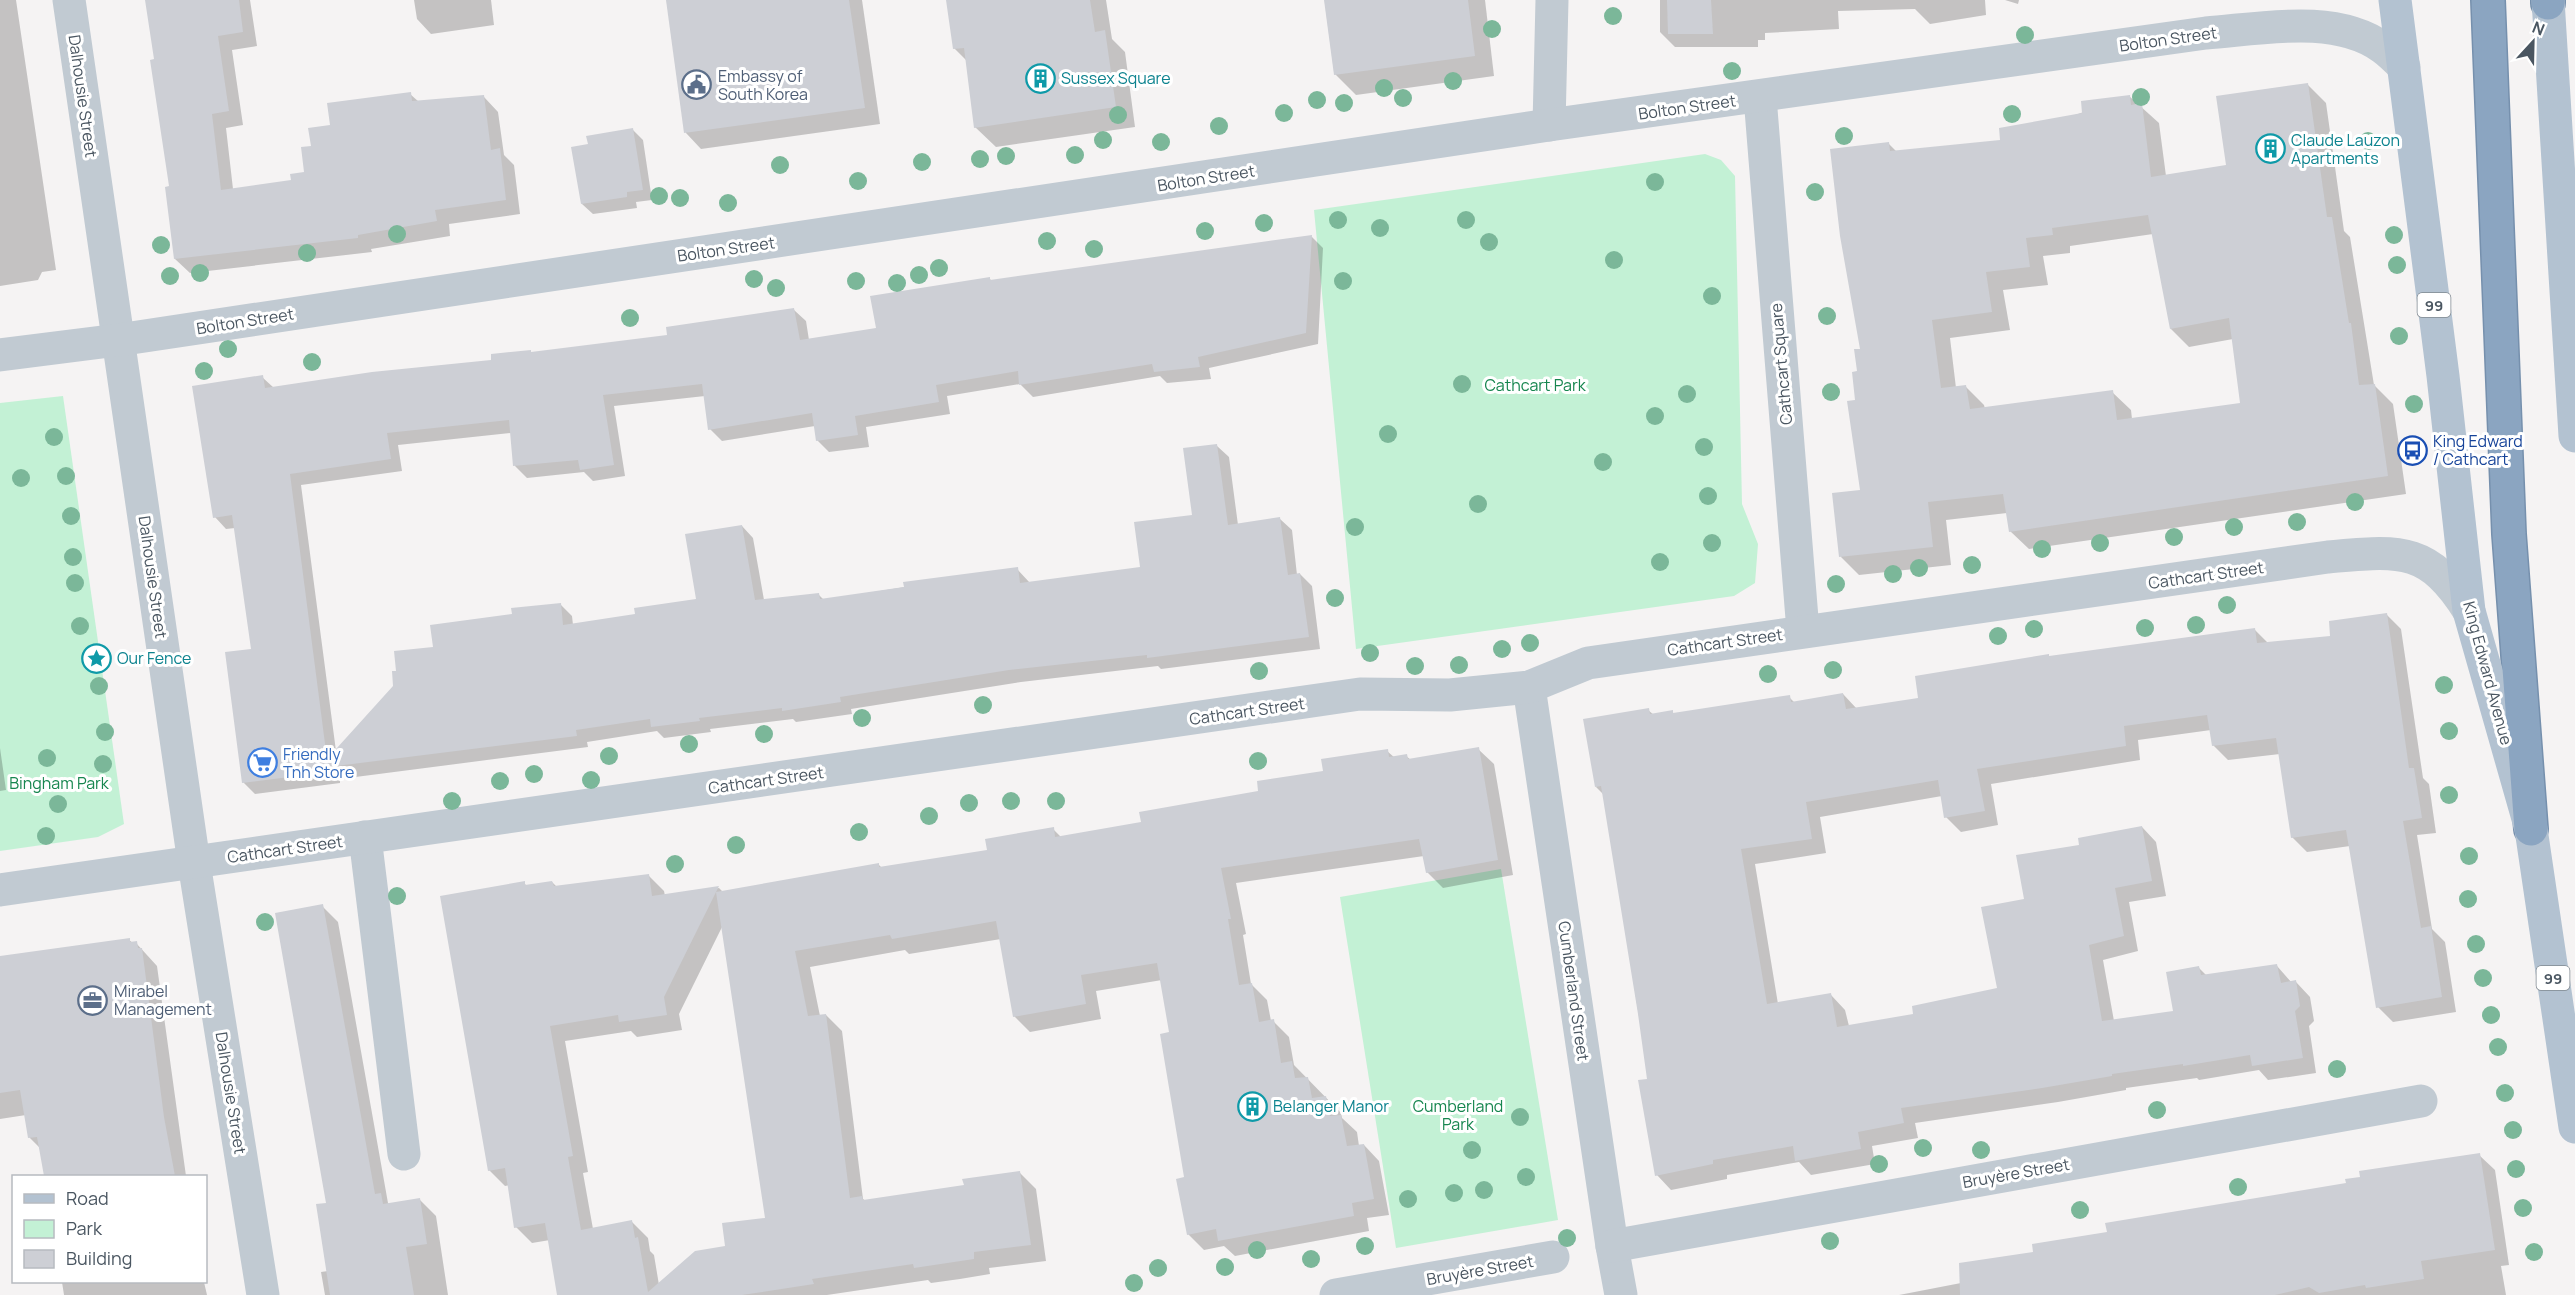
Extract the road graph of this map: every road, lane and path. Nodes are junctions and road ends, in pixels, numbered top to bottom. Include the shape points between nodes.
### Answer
1 (69, 0) edge
2 (1552, 0) edge
3 (2395, 0) edge
4 (2488, 0) edge
5 (2548, 1) edge
6 (2404, 67) junction
7 (1760, 97) junction
8 (1549, 125) junction
9 (118, 340) junction
10 (0, 355) edge
11 (2575, 436) edge
12 (2469, 611) junction
13 (1803, 631) junction
14 (1530, 687) junction
15 (2531, 829) junction
16 (365, 837) junction
17 (194, 863) junction
18 (0, 890) edge
19 (2421, 1101) dead end
20 (2575, 1127) edge
21 (404, 1154) dead end
22 (1612, 1246) junction
23 (1553, 1257) dead end
24 (263, 1295) edge
25 (1336, 1295) edge
26 (1621, 1295) edge

1 - 9 street, Dalhousie Street
2 - 8 street
3 - 6 main road, King Edward Avenue / 99
4 - 15 highway via 2509,534
5 - 11 main road
6 - 7 street, Bolton Street via 2382,47 2358,35 2301,25 2206,33
6 - 12 main road, King Edward Avenue / 99
7 - 8 street, Bolton Street
7 - 13 street, Cathcart Square
8 - 9 street, Bolton Street
9 - 10 street, Bolton Street
9 - 17 street, Dalhousie Street
12 - 13 street, Cathcart Street via 2453,586 2436,570 2417,559 2388,552
12 - 15 main road, King Edward Avenue / 99
13 - 14 street, Cathcart Street via 1588,663
14 - 16 street, Cathcart Street via 1450,695 1360,694
14 - 22 street, Cumberland Street
15 - 20 main road, King Edward Avenue / 99
16 - 17 street, Cathcart Street
16 - 21 street
17 - 18 street, Cathcart Street
17 - 24 street, Dalhousie Street
19 - 22 street, Bruyère Street
22 - 26 street, Cumberland Street
23 - 25 street, Bruyère Street

